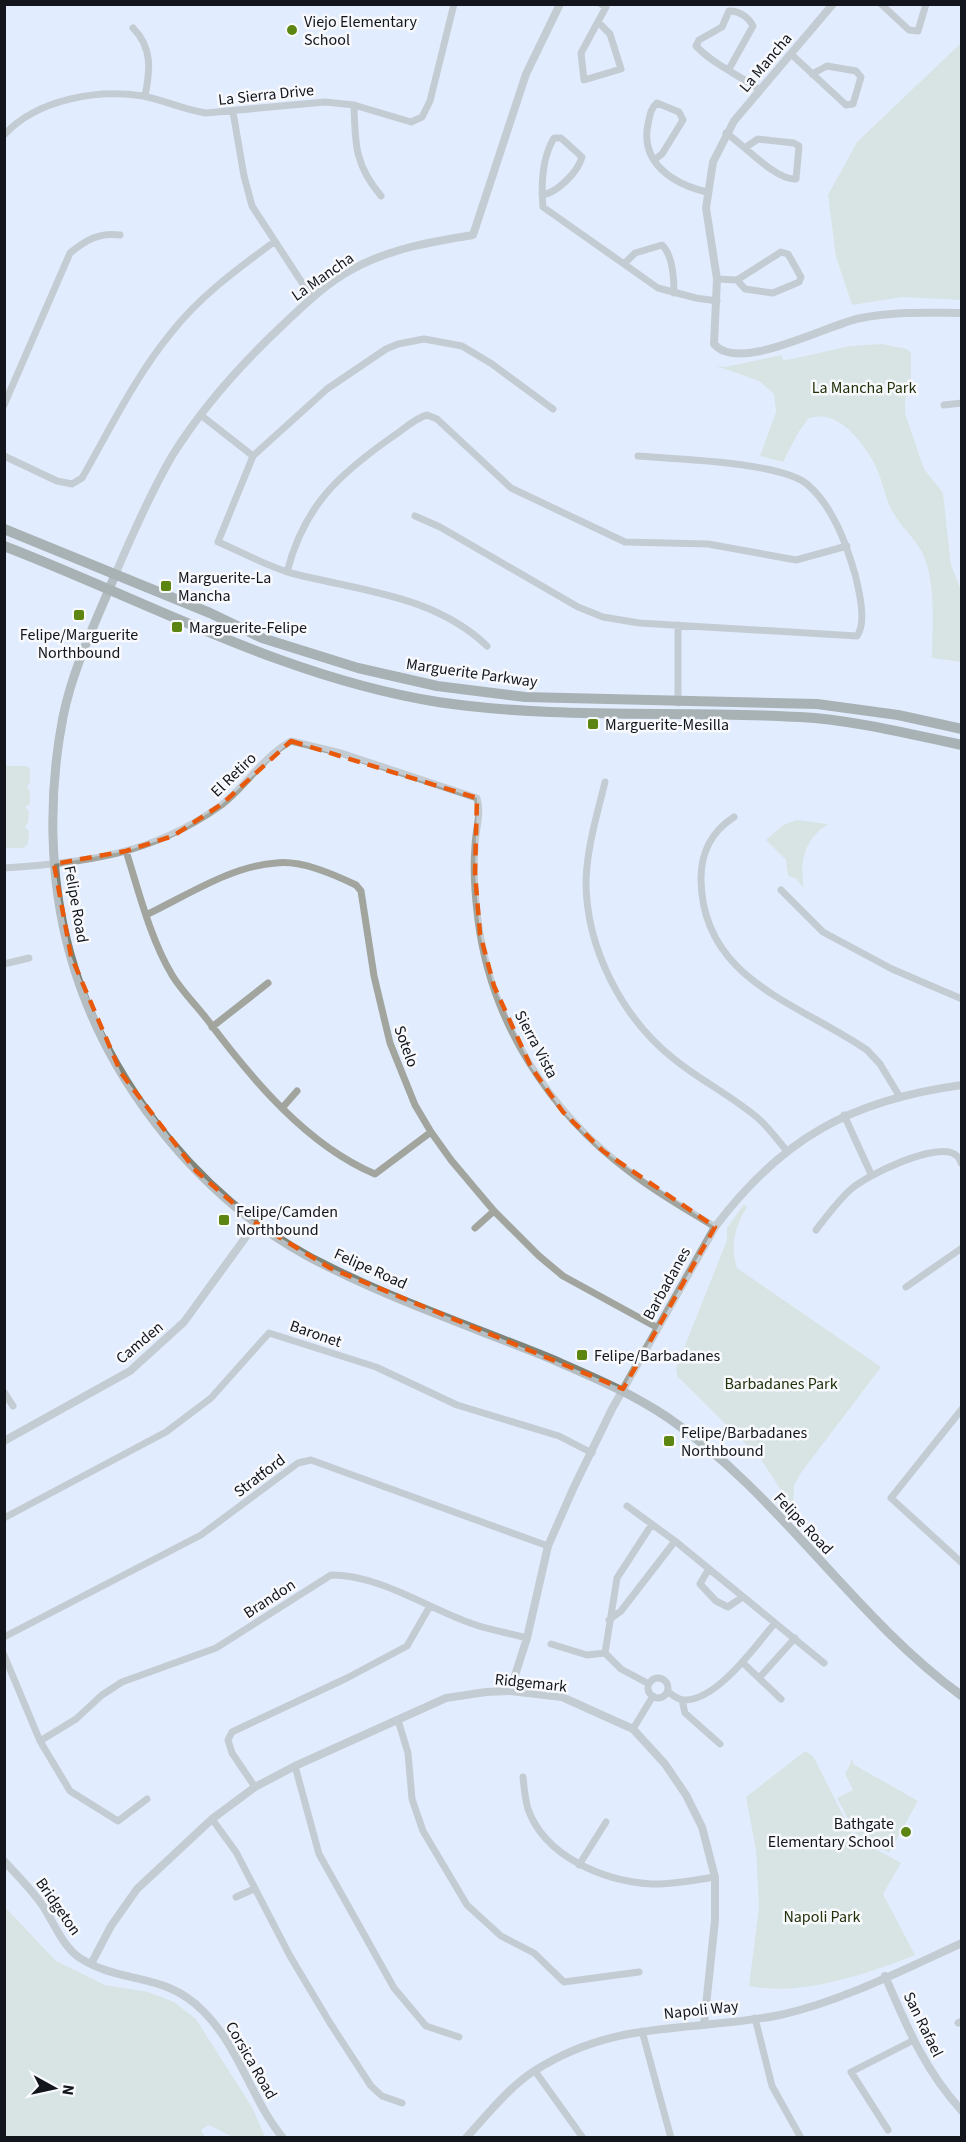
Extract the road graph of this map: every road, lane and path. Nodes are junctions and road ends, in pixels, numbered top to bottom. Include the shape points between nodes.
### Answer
1 (454, 4) edge
2 (560, 4) edge
3 (833, 4) edge
4 (881, 4) edge
5 (926, 4) edge
6 (605, 5) edge
7 (598, 22) junction
8 (133, 28) dead end
9 (791, 54) junction
10 (729, 69) junction
11 (812, 74) junction
12 (760, 90) junction
13 (145, 96) junction
14 (354, 105) junction
15 (233, 112) junction
16 (726, 133) junction
17 (4, 135) edge
18 (746, 147) junction
19 (654, 160) junction
20 (707, 192) junction
21 (542, 195) junction
22 (381, 196) dead end
23 (120, 235) dead end
24 (274, 242) junction
25 (625, 263) junction
26 (717, 279) junction
27 (737, 280) junction
28 (674, 293) junction
29 (312, 298) junction
30 (717, 301) junction
31 (962, 313) edge
32 (962, 403) edge
33 (4, 405) edge
34 (944, 405) dead end
35 (553, 409) dead end
36 (202, 416) junction
37 (4, 456) edge
38 (253, 456) junction
39 (638, 456) dead end
40 (415, 516) dead end
41 (4, 529) edge
42 (4, 546) edge
43 (847, 546) junction
44 (287, 572) junction
45 (115, 575) junction
46 (110, 589) junction
47 (678, 625) junction
48 (487, 646) dead end
49 (678, 699) junction
50 (678, 715) junction
51 (962, 729) edge
52 (962, 745) edge
53 (605, 782) dead end
54 (477, 798) joint
55 (734, 817) dead end
56 (126, 851) junction
57 (54, 864) junction
58 (4, 868) edge
59 (781, 890) dead end
60 (146, 915) junction
61 (29, 958) dead end
62 (4, 964) edge
63 (268, 983) dead end
64 (962, 999) edge
65 (212, 1027) junction
66 (962, 1085) edge
67 (297, 1091) dead end
68 (900, 1097) junction
69 (283, 1107) junction
70 (844, 1115) junction
71 (431, 1132) junction
72 (787, 1151) junction
73 (962, 1164) edge
74 (871, 1174) junction
75 (494, 1211) junction
76 (256, 1222) junction
77 (715, 1227) junction
78 (475, 1228) dead end
79 (816, 1230) dead end
80 (962, 1248) edge
81 (906, 1287) dead end
82 (658, 1328) junction
83 (623, 1389) junction
84 (4, 1392) edge
85 (13, 1406) dead end
86 (961, 1410) edge
87 (4, 1441) edge
88 (591, 1452) junction
89 (627, 1506) dead end
90 (4, 1518) edge
91 (652, 1524) junction
92 (675, 1541) junction
93 (548, 1546) junction
94 (962, 1563) edge
95 (708, 1570) junction
96 (741, 1598) junction
97 (430, 1606) junction
98 (609, 1620) junction
99 (775, 1623) junction
100 (4, 1637) edge
101 (527, 1638) junction
102 (795, 1638) junction
103 (551, 1644) dead end
104 (605, 1653) junction
105 (4, 1654) edge
106 (742, 1662) junction
107 (824, 1663) dead end
108 (760, 1677) junction
109 (649, 1683) junction
110 (510, 1691) junction
111 (668, 1692) junction
112 (653, 1696) junction
113 (962, 1696) edge
114 (781, 1699) dead end
115 (682, 1700) junction
116 (398, 1720) junction
117 (633, 1729) junction
118 (40, 1741) junction
119 (720, 1744) dead end
120 (295, 1766) junction
121 (523, 1777) dead end
122 (255, 1787) junction
123 (147, 1799) dead end
124 (212, 1819) junction
125 (606, 1822) dead end
126 (4, 1861) edge
127 (579, 1865) junction
128 (715, 1877) junction
129 (254, 1888) junction
130 (236, 1897) dead end
131 (962, 1943) edge
132 (91, 1964) junction
133 (639, 1972) dead end
134 (885, 1976) junction
135 (755, 2018) junction
136 (704, 2025) junction
137 (642, 2031) junction
138 (459, 2037) dead end
139 (912, 2041) junction
140 (535, 2071) junction
141 (402, 2103) dead end
142 (962, 2111) edge
143 (888, 2130) dead end
144 (283, 2138) edge
145 (466, 2138) edge
146 (583, 2138) edge
147 (671, 2138) edge
148 (801, 2138) edge

1 - 14 street, La Sierra Drive via 430,101 422,117 411,122
2 - 29 street, La Mancha via 526,74 472,235 383,255 349,271
3 - 9 street, La Mancha
4 - 5 street via 909,30 918,32
6 - 7 street
7 - 7 street via 610,34 621,69 584,80 581,54
8 - 13 street via 142,37 149,57
9 - 11 street
9 - 12 street, La Mancha
10 - 10 street via 709,60 696,46 699,40 722,27 729,11 734,10 753,26
10 - 12 street
11 - 11 street via 826,66 856,71 861,77 853,104 846,105
12 - 16 street, La Mancha
13 - 15 street, La Sierra Drive via 188,111
13 - 17 street, La Sierra Drive via 108,92 39,109
14 - 15 street, La Sierra Drive via 325,102
14 - 22 street via 360,166
15 - 24 street via 252,206
16 - 18 street
16 - 20 street, La Mancha via 712,162
18 - 18 street via 758,139 799,146 796,179 789,180 772,171
19 - 19 street via 646,136 651,108 657,103 679,112 683,120
19 - 20 street via 679,182
20 - 26 street, La Mancha
21 - 21 street via 549,147 554,138 561,138 582,157 580,164 553,194
21 - 25 street via 543,207
23 - 33 street via 106,233 85,241 70,253
24 - 29 street
24 - 37 street via 199,302 171,332 144,369 82,478 72,484 57,482
25 - 28 street via 658,288
25 - 28 street via 635,253 662,245 667,249
26 - 27 street
26 - 30 street, La Mancha
27 - 27 street via 781,252 788,254 801,276 799,282 773,293 745,289
28 - 30 street
29 - 36 street, La Mancha via 252,354
30 - 31 street, La Mancha via 713,339 719,350 733,354 766,350 838,324 881,314
32 - 34 street
35 - 38 street via 462,346 438,340 410,341 386,349 327,389
36 - 38 street
36 - 45 street, La Mancha via 173,455 152,493
38 - 44 street via 218,542
39 - 43 street via 768,468 807,484 829,512
40 - 47 street via 592,613 621,621
41 - 45 main road, Marguerite Parkway
42 - 46 main road, Marguerite Parkway
43 - 44 street via 796,560 708,544 626,542 511,488 432,416 422,417 353,464 325,494 294,546
43 - 47 street via 859,591 861,630 857,636
44 - 48 street via 430,607 468,628
45 - 46 main road, Felipe Road
45 - 49 main road, Marguerite Parkway via 262,638 358,668 426,683 525,697
46 - 50 main road, Marguerite Parkway via 257,652 356,684 437,702 526,712
46 - 57 main road, Felipe Road via 83,651 63,720 54,793
47 - 49 street
49 - 50 street
49 - 51 main road, Marguerite Parkway via 817,704
50 - 52 main road, Marguerite Parkway via 808,717
53 - 72 street via 589,847 586,881 589,916 614,988 648,1036 673,1059 760,1120
54 - 56 street, El Retiro via 341,753 291,741 278,748 222,804 173,836
54 - 77 street, Sierra Vista via 475,873 480,934 494,986 531,1067 563,1112 603,1151 637,1178
55 - 68 street via 711,837 701,868 701,901 725,955 749,978 867,1050
56 - 57 street, El Retiro
56 - 60 street
57 - 58 street, El Retiro
57 - 76 main road, Felipe Road via 71,956 91,1011 122,1073 196,1171
59 - 64 street via 823,932 892,969
60 - 65 street via 172,975
60 - 71 street, Sotelo via 247,869 276,862 301,865 356,885 361,891 374,976 390,1043 415,1105
61 - 62 street
63 - 65 street
65 - 69 street via 247,1072
66 - 68 street, Barbadanes
67 - 69 street
68 - 70 street, Barbadanes
69 - 71 street via 330,1148 375,1174
70 - 72 street, Barbadanes
70 - 74 street
71 - 75 street, Sotelo
72 - 77 street, Barbadanes via 732,1204
73 - 74 street via 949,1152 929,1154
74 - 79 street via 850,1189
75 - 78 street
75 - 82 street, Sotelo via 563,1276
76 - 83 main road, Felipe Road via 330,1268
76 - 87 street, Camden via 184,1322 130,1371
77 - 82 street, Barbadanes
80 - 81 street
82 - 83 street, Barbadanes
83 - 88 street, Barbadanes
83 - 113 main road, Felipe Road via 669,1419 731,1469 884,1629 928,1672
84 - 85 street
86 - 94 street via 891,1498
88 - 90 street, Baronet via 559,1436 457,1405 376,1367 269,1333 211,1398 166,1432
88 - 93 street, Barbadanes
89 - 91 street
91 - 92 street
91 - 98 street via 616,1578
92 - 95 street
92 - 98 street via 621,1611
93 - 100 street, Stratford via 311,1460 298,1463 201,1535
93 - 101 street, Barbadanes
95 - 96 street
95 - 96 street via 700,1584 716,1600 728,1607
96 - 99 street
97 - 101 street, Brandon via 474,1624
97 - 118 street, Brandon via 347,1575 326,1576 216,1648 122,1682 76,1719
97 - 122 street via 406,1646 347,1678 237,1727 228,1740 232,1753
98 - 104 street
99 - 102 street
99 - 106 street
101 - 110 street, Barbadanes
102 - 107 street
102 - 108 street
103 - 104 street via 586,1655
104 - 109 street via 621,1669
105 - 118 street
106 - 108 street
106 - 115 street via 717,1685
108 - 114 street
109 - 111 street via 661,1678 668,1685
109 - 112 street
110 - 116 street, Ridgemark via 446,1698
110 - 117 street, Ridgemark via 562,1697
111 - 112 street via 661,1698
111 - 115 street
112 - 117 street
115 - 119 street via 685,1713
116 - 120 street, Ridgemark
116 - 133 street via 408,1753 412,1799 419,1820 467,1905 501,1936 534,1953 564,1982
117 - 128 street, Ridgemark via 665,1764 686,1795 702,1827
118 - 123 street via 70,1791 118,1821
120 - 122 street, Ridgemark
120 - 138 street via 319,1854 394,1988 426,2025
121 - 127 street via 528,1809 547,1840
122 - 124 street, Ridgemark
124 - 129 street via 236,1852
124 - 132 street, Ridgemark via 137,1889
125 - 127 street
126 - 132 street, Bridgeton via 28,1886 77,1956
127 - 128 street via 651,1884
128 - 136 street, Ridgemark via 715,1920
129 - 130 street
129 - 141 street via 290,1956 371,2086 382,2096
131 - 134 street, Napoli Way
132 - 144 street, Corsica Road via 164,1984 204,2011
134 - 135 street, Napoli Way via 802,2008
134 - 139 street, San Rafael
135 - 136 street, Napoli Way
135 - 148 street via 772,2086
136 - 137 street, Napoli Way
137 - 140 street, Napoli Way via 593,2042
137 - 147 street
139 - 142 street, San Rafael via 933,2076
139 - 143 street via 850,2072
140 - 145 street, Napoli Way
140 - 146 street

